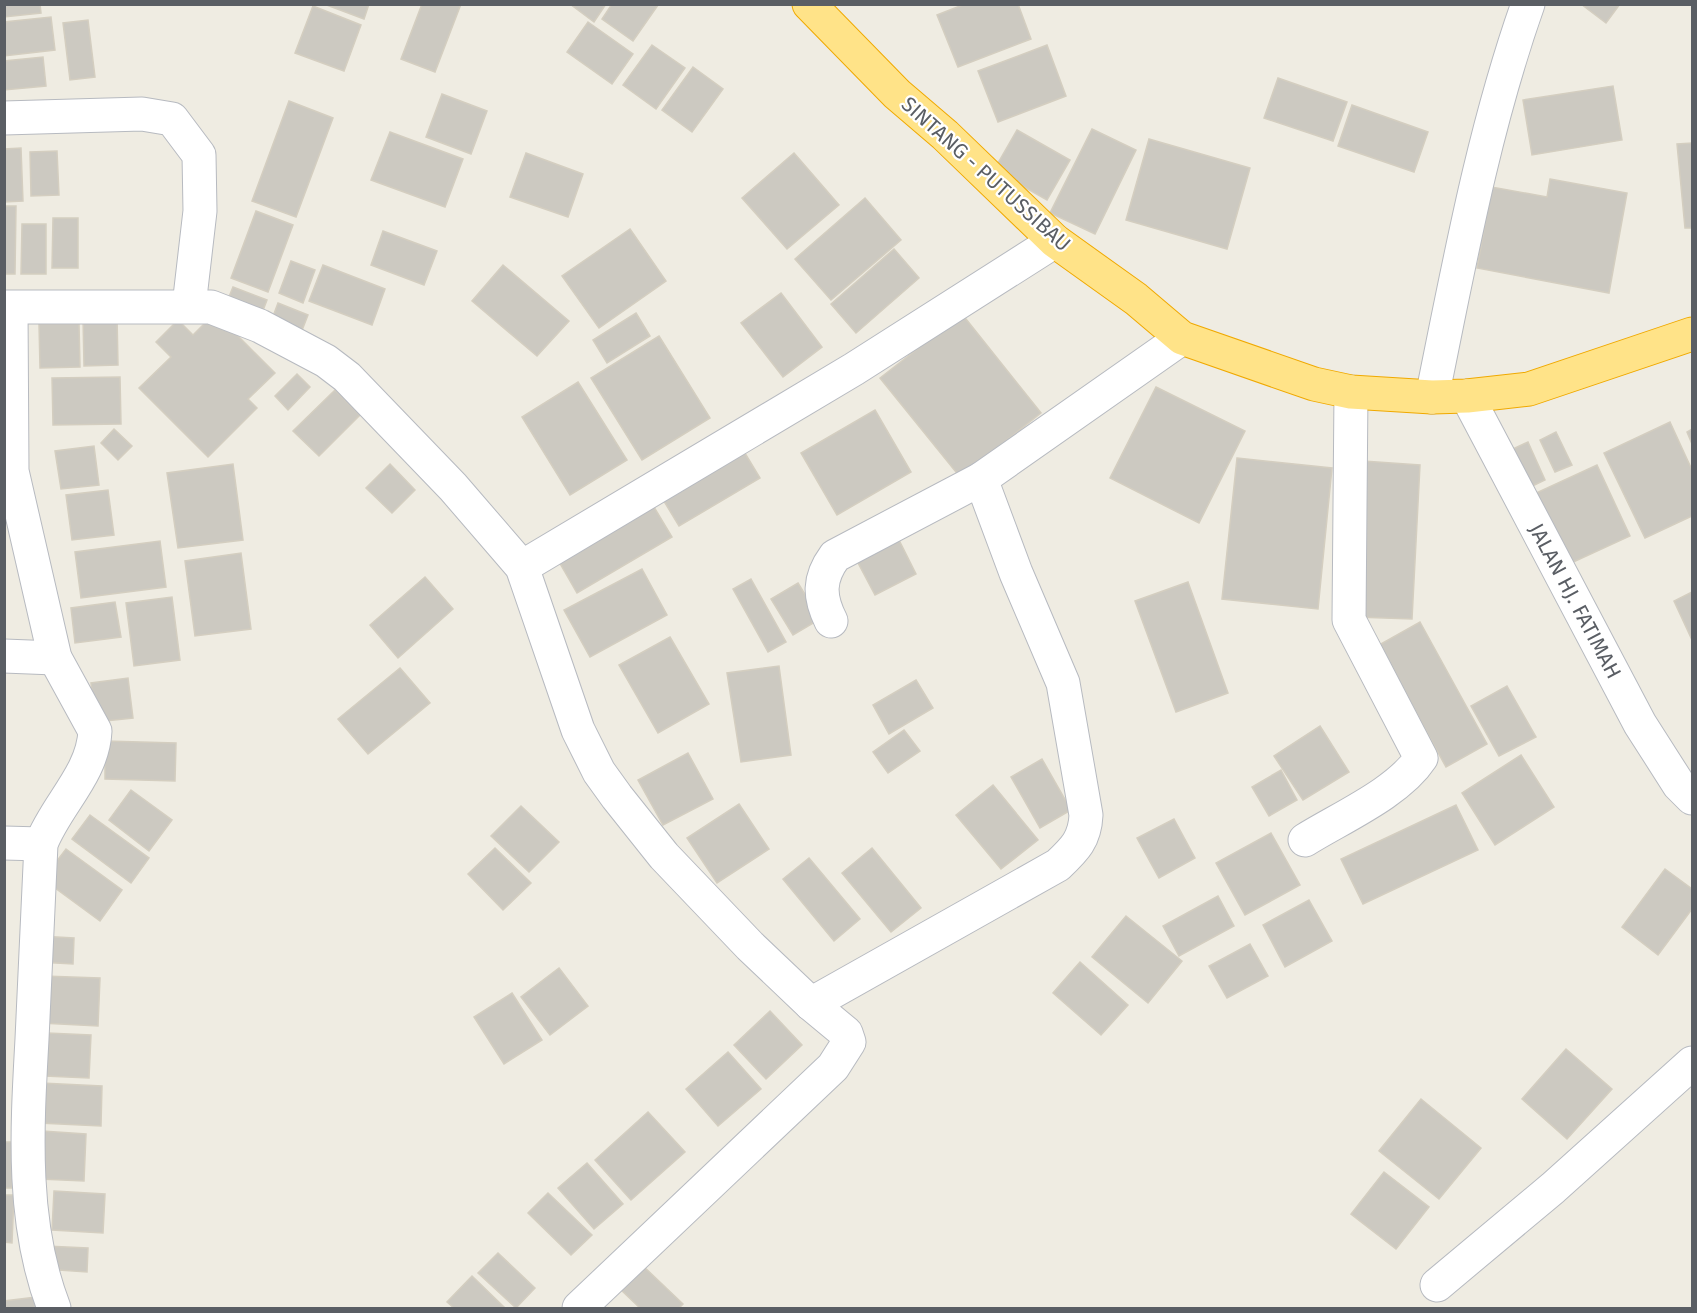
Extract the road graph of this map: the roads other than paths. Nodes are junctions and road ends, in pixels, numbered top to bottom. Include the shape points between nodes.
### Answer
1 (809, 4) edge
2 (1528, 4) edge
3 (4, 118) edge
4 (1055, 241) junction
5 (189, 306) junction
6 (8, 308) edge
7 (1692, 334) edge
8 (1182, 338) junction
9 (1351, 392) junction
10 (1467, 396) junction
11 (1432, 397) junction
12 (8, 471) edge
13 (981, 479) junction
14 (522, 567) junction
15 (831, 621) dead end
16 (4, 656) edge
17 (55, 658) junction
18 (1692, 798) edge
19 (1305, 840) dead end
20 (4, 843) edge
21 (41, 844) junction
22 (811, 1004) junction
23 (1692, 1063) edge
24 (1437, 1285) dead end
25 (54, 1308) edge
26 (579, 1308) edge

1 - 4 highway, SINTANG - PUTUSSIBAU via 897,94
2 - 11 street via 1505,70
3 - 5 street via 142,114 172,119 199,155 200,211
4 - 8 highway, SINTANG - PUTUSSIBAU via 1136,299
4 - 14 street via 854,369
5 - 6 street
5 - 14 street via 211,307 251,322 326,361 347,377 453,487
6 - 12 street
7 - 10 highway, SINTANG - PUTUSSIBAU via 1529,389
8 - 9 highway, SINTANG - PUTUSSIBAU via 1314,384
8 - 13 street
9 - 11 highway, SINTANG - PUTUSSIBAU
9 - 19 street via 1349,620 1421,758 1413,771 1392,787
10 - 11 highway, SINTANG - PUTUSSIBAU
10 - 18 street, JALAN HJ. FATIMAH via 1640,723 1679,785
12 - 17 street
13 - 15 street via 835,556 824,576 821,600
13 - 22 street via 1063,683 1086,815 1085,830 1077,847 1058,864
14 - 22 street via 578,730 599,772 664,856
16 - 17 street
17 - 21 street via 95,731 84,770 48,825
20 - 21 street
21 - 25 street via 27,1141 41,1275
22 - 26 street via 846,1033 849,1042 839,1059
23 - 24 street via 1553,1188

